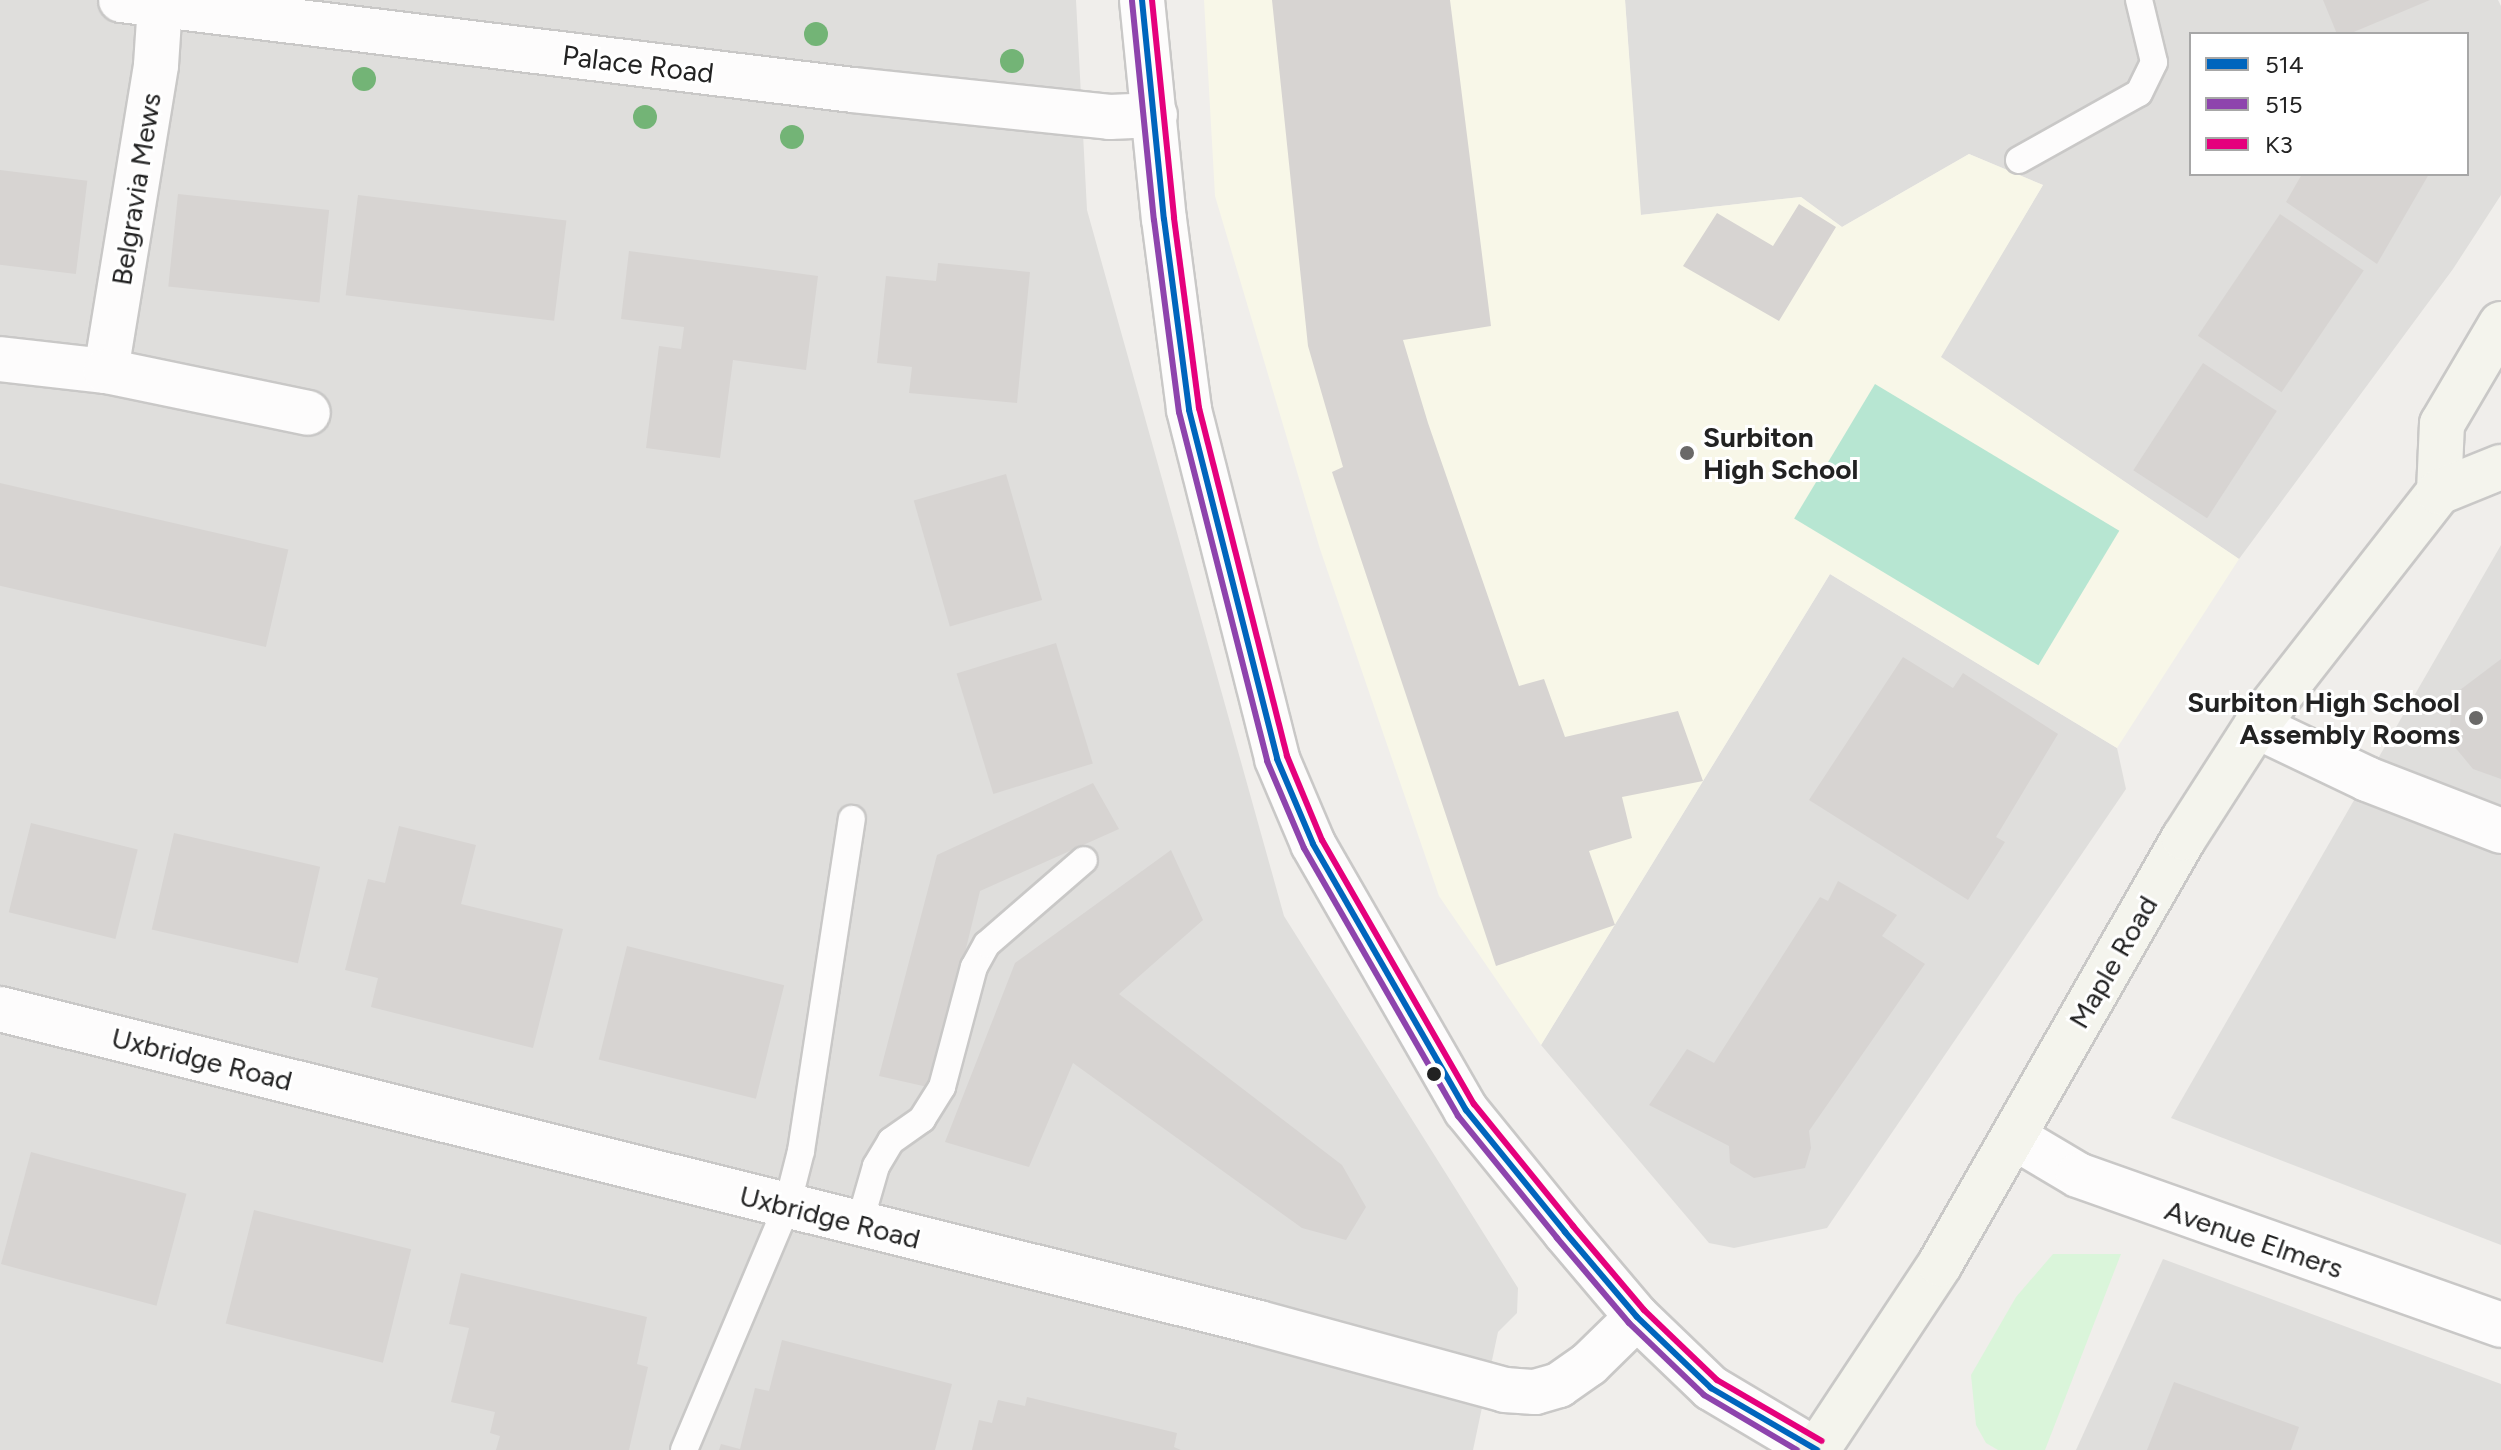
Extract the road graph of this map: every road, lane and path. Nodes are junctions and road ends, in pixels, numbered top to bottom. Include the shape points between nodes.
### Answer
1 (1142, 0) edge
2 (2139, 0) edge
3 (141, 3) edge
4 (1155, 115) junction
5 (2019, 160) dead end
6 (2501, 324) edge
7 (0, 359) edge
8 (106, 371) junction
9 (308, 413) dead end
10 (2501, 467) edge
11 (2439, 492) junction
12 (2256, 726) junction
13 (852, 819) dead end
14 (2501, 831) edge
15 (1084, 860) dead end
16 (0, 1009) edge
17 (2014, 1137) junction
18 (787, 1206) junction
19 (859, 1225) junction
20 (1637, 1317) junction
21 (2501, 1325) edge
22 (684, 1450) edge
23 (1816, 1450) edge

1 - 4 street
2 - 5 lane via 2154,62 2139,93
3 - 4 street, Palace Road via 905,96 1110,117
3 - 8 street, Belgravia Mews via 156,65
4 - 20 street via 1189,410 1277,759 1313,844 1466,1110
6 - 11 main road via 2442,424
7 - 8 street
8 - 9 street
10 - 11 main road
11 - 12 main road, Maple Road
12 - 14 street via 2367,779
12 - 17 main road, Maple Road via 2177,851
13 - 18 lane via 801,1151
15 - 19 lane via 987,944 974,967 942,1087 922,1119 891,1141 876,1166
16 - 18 street, Uxbridge Road
17 - 21 street, Avenue Elmers via 2078,1175
17 - 23 main road, Maple Road via 1888,1346
18 - 19 street, Uxbridge Road
18 - 22 lane
19 - 20 street, Uxbridge Road via 1259,1323 1505,1390 1535,1392 1559,1385
20 - 23 street via 1711,1388

